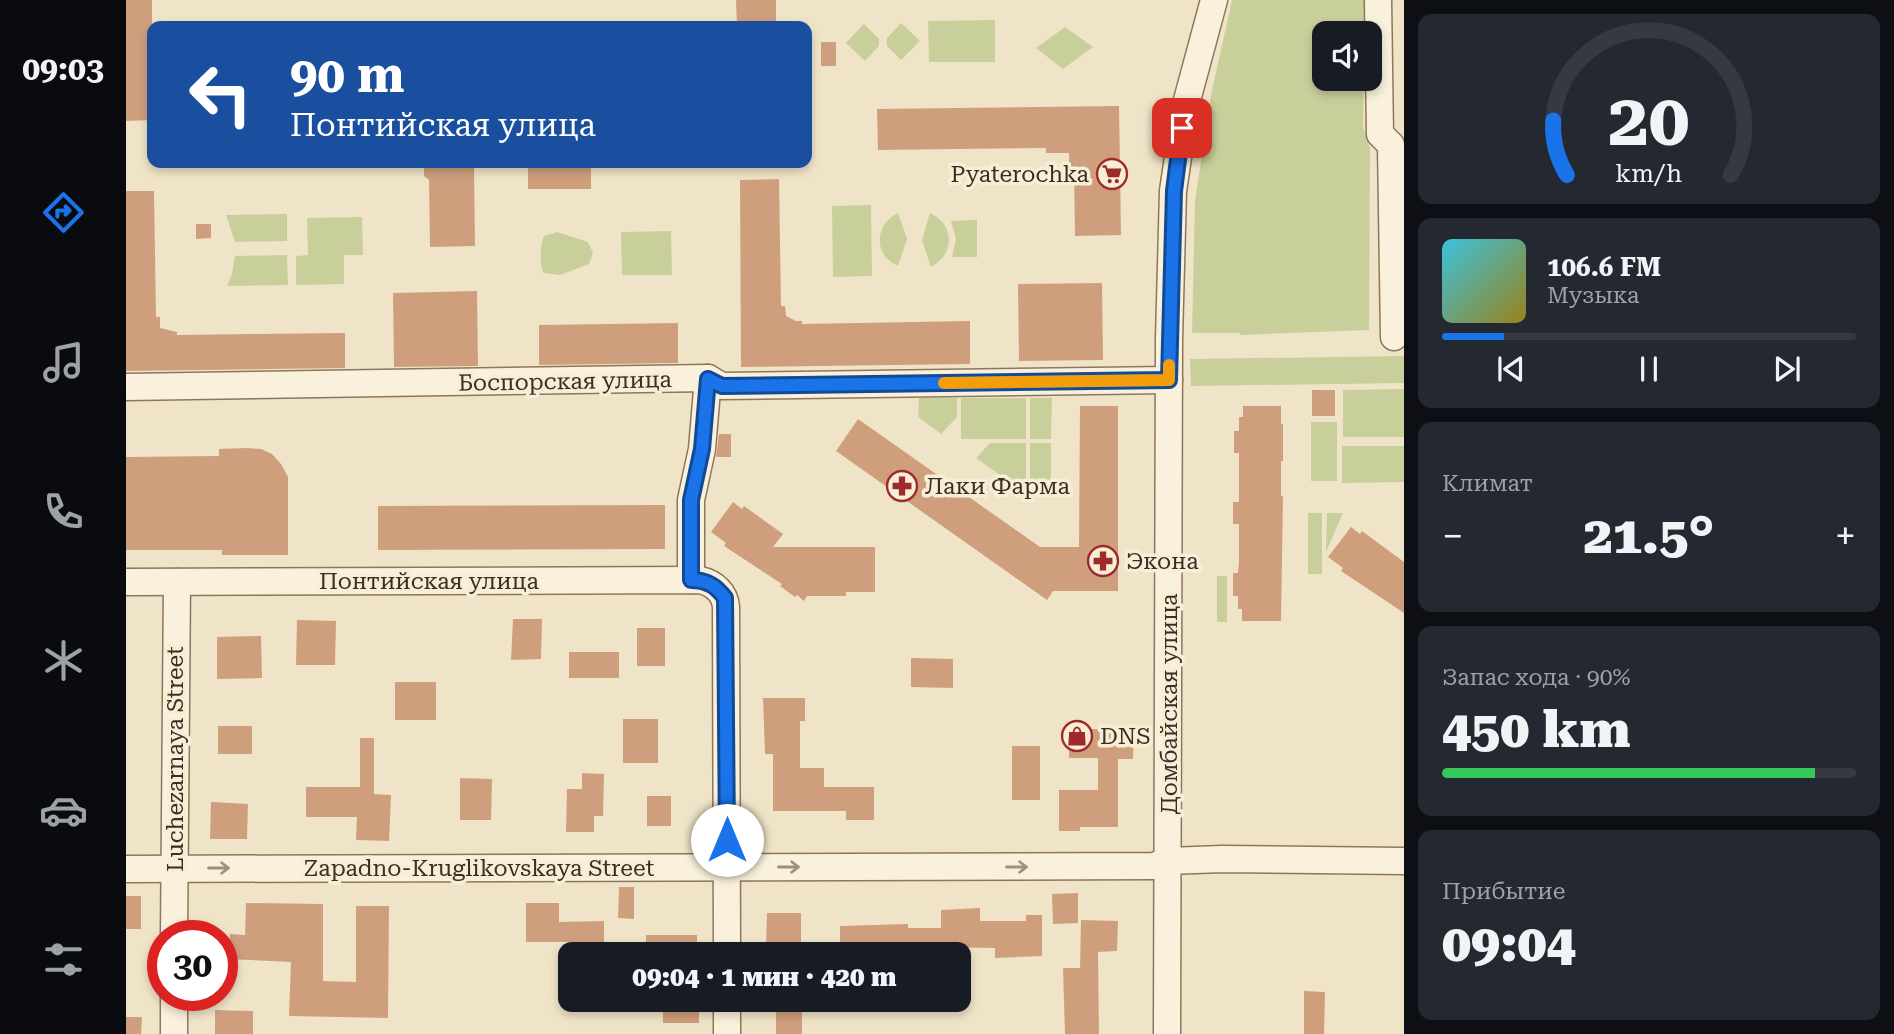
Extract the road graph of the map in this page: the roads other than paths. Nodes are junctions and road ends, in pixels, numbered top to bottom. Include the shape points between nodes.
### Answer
1 (1214, 0) edge
2 (1378, 0) edge
3 (1394, 337) dead end
4 (708, 379) junction
5 (1169, 380) junction
6 (126, 387) edge
7 (691, 580) junction
8 (126, 582) edge
9 (177, 582) junction
10 (1168, 861) junction
11 (1404, 861) edge
12 (727, 867) junction
13 (174, 868) junction
14 (126, 869) edge
15 (174, 920) edge
16 (727, 942) edge
17 (174, 1011) edge
18 (727, 1012) edge
19 (174, 1034) edge
20 (727, 1034) edge
21 (1167, 1034) edge

1 - 5 street, Домбайская улица via 1186,104 1174,191
2 - 3 street via 1380,134 1391,145
4 - 5 street, Боспорская улица via 722,386
4 - 6 street, Боспорская улица
4 - 7 street via 702,449 691,500
5 - 10 street, Домбайская улица
7 - 9 street, Понтийская улица
7 - 12 street, Понтийская улица via 707,582 725,598
8 - 9 street, Понтийская улица
9 - 13 street, Luchezarnaya Street
10 - 11 street, Zapadno-Kruglikovskaya Street
12 -> 10 street, Zapadno-Kruglikovskaya Street via 1154,866
10 - 21 street, Домбайская улица
13 -> 12 street, Zapadno-Kruglikovskaya Street
12 - 16 street
13 - 14 street, Zapadno-Kruglikovskaya Street
13 - 15 street, Luchezarnaya Street
17 - 19 street
18 - 20 street

